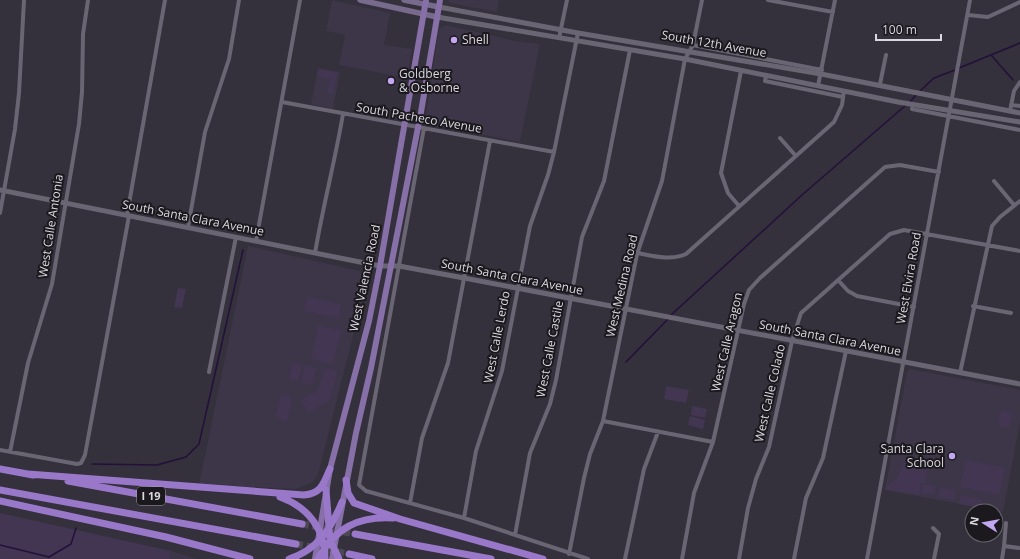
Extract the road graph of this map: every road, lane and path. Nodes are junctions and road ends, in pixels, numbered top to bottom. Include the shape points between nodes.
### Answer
1 (24, 0) edge
2 (88, 0) edge
3 (165, 0) edge
4 (239, 0) edge
5 (300, 0) edge
6 (360, 0) edge
7 (404, 0) edge
8 (440, 0) edge
9 (566, 0) edge
10 (702, 0) edge
11 (768, 0) edge
12 (835, 0) edge
13 (970, 0) edge
14 (425, 2) edge
15 (1020, 2) edge
16 (439, 7) junction
17 (832, 12) junction
18 (423, 14) junction
19 (968, 15) junction
20 (437, 17) junction
21 (561, 29) junction
22 (578, 33) junction
23 (559, 38) junction
24 (576, 42) junction
25 (693, 45) junction
26 (630, 50) junction
27 (690, 51) junction
28 (886, 55) dead end
29 (685, 59) junction
30 (741, 71) junction
31 (821, 72) junction
32 (766, 76) junction
33 (1020, 82) edge
34 (880, 84) junction
35 (818, 86) junction
36 (844, 94) junction
37 (951, 99) junction
38 (282, 102) junction
39 (1011, 105) junction
40 (1020, 106) edge
41 (1010, 111) junction
42 (949, 113) junction
43 (1020, 113) edge
44 (343, 114) junction
45 (1020, 122) edge
46 (403, 125) junction
47 (421, 128) junction
48 (1020, 130) edge
49 (780, 138) dead end
50 (490, 140) junction
51 (554, 152) junction
52 (795, 155) junction
53 (938, 172) junction
54 (994, 181) dead end
55 (2, 190) edge
56 (1020, 201) edge
57 (65, 203) junction
58 (1014, 205) junction
59 (740, 206) junction
60 (0, 213) edge
61 (128, 215) junction
62 (188, 227) junction
63 (927, 234) junction
64 (236, 237) junction
65 (256, 241) junction
66 (987, 245) junction
67 (1020, 251) edge
68 (315, 253) junction
69 (637, 253) junction
70 (380, 266) junction
71 (390, 266) junction
72 (399, 266) junction
73 (464, 278) junction
74 (838, 280) junction
75 (517, 288) junction
76 (570, 299) junction
77 (973, 306) junction
78 (914, 307) junction
79 (626, 309) junction
80 (1011, 314) dead end
81 (738, 330) junction
82 (792, 341) junction
83 (846, 351) junction
84 (904, 362) junction
85 (209, 372) dead end
86 (960, 373) junction
87 (1020, 384) edge
88 (603, 421) junction
89 (658, 432) junction
90 (713, 442) junction
91 (0, 450) edge
92 (10, 452) junction
93 (0, 469) edge
94 (330, 469) junction
95 (28, 474) junction
96 (346, 480) junction
97 (0, 490) edge
98 (326, 490) joint
99 (272, 494) junction
100 (0, 501) edge
101 (342, 502) joint
102 (410, 503) junction
103 (464, 518) junction
104 (400, 519) junction
105 (331, 520) junction
106 (1006, 523) dead end
107 (302, 524) tunnel mouth
108 (933, 528) dead end
109 (320, 529) junction
110 (328, 529) junction
111 (337, 533) junction
112 (355, 534) tunnel mouth
113 (516, 535) junction
114 (320, 540) junction
115 (330, 540) junction
116 (296, 544) tunnel mouth
117 (1004, 546) junction
118 (325, 548) junction
119 (1019, 548) edge
120 (334, 550) junction
121 (349, 554) tunnel mouth
122 (569, 554) junction
123 (250, 559) edge
124 (289, 559) edge
125 (317, 559) edge
126 (325, 559) edge
127 (332, 559) edge
128 (339, 559) edge
129 (372, 559) edge
130 (491, 559) edge
131 (543, 559) edge
132 (588, 559) edge
133 (625, 559) edge
134 (682, 559) edge
135 (739, 559) edge
136 (794, 559) edge
137 (867, 559) edge
138 (934, 559) edge
139 (1002, 559) edge

1 - 55 street via 15,129
2 - 57 street, West Calle Antonia via 83,34 79,120
3 - 61 street
4 - 62 street via 229,59 205,132
5 - 38 street
6 - 18 main road, South 12th Avenue
7 - 14 main road, South 12th Avenue
8 - 16 main road, West Valencia Road
9 - 21 street
10 - 25 street, West Medina Road
11 - 17 street
12 - 17 street
13 - 19 street, West Elvira Road
14 - 16 main road, South 12th Avenue
14 - 18 main road, West Valencia Road
15 - 19 street via 988,17
16 - 20 main road, West Valencia Road
16 - 21 street, South 12th Avenue
17 - 31 street
18 - 20 main road, South 12th Avenue
18 - 46 main road, West Valencia Road
19 - 37 street, West Elvira Road
20 - 23 street, South 12th Avenue
20 - 47 main road, West Valencia Road
21 - 22 street, South 12th Avenue
21 - 23 street
22 - 24 street, West Calle Lerdo
22 - 27 street, South 12th Avenue
23 - 24 street, South 12th Avenue
24 - 26 street, South 12th Avenue
24 - 51 street, West Calle Lerdo
25 - 27 street, West Medina Road
25 - 31 street, South 12th Avenue
26 - 29 street, South 12th Avenue
26 - 76 street, West Calle Castile via 604,182 582,237
27 - 29 street, West Medina Road
27 - 31 street, South 12th Avenue
28 - 34 street
29 - 30 street, South 12th Avenue
29 - 69 street, West Medina Road via 662,181
30 - 32 street, South 12th Avenue
30 - 59 street via 721,173 728,193
31 - 34 street, South 12th Avenue
31 - 35 street
32 - 35 street, South 12th Avenue
32 - 36 street, South 12th Avenue via 765,81
33 - 39 street via 1014,91
34 - 37 street, South 12th Avenue
35 - 36 street, South 12th Avenue
36 - 42 street, South 12th Avenue via 912,104
36 - 52 street via 834,122
37 - 41 street, South 12th Avenue
37 - 42 street, West Elvira Road
38 - 44 street, South Pacheco Avenue
38 - 65 street
39 - 40 street
39 - 41 street
41 - 43 street, South 12th Avenue
42 - 45 street, South 12th Avenue
42 - 48 street, South 12th Avenue
42 - 53 street, West Elvira Road
44 - 46 street, South Pacheco Avenue
44 - 68 street
46 - 47 street, South Pacheco Avenue
46 - 70 main road, West Valencia Road
47 - 50 street, South Pacheco Avenue
47 - 71 main road, West Valencia Road
47 - 72 street, West Valencia Road
49 - 52 street
50 - 51 street, South Pacheco Avenue
50 - 73 street
51 - 75 street, West Calle Lerdo via 530,226
52 - 59 street
53 - 63 street, West Elvira Road
53 - 81 street, West Calle Aragon via 900,165 885,167 749,290
54 - 58 street
55 - 57 street, South Santa Clara Avenue
55 - 60 street
56 - 58 street
57 - 61 street, South Santa Clara Avenue
57 - 92 street, West Calle Antonia via 52,284 28,363
58 - 66 street via 996,220
59 - 69 street via 686,254 678,258
61 - 62 street, South Santa Clara Avenue
61 - 92 street via 87,447 81,463
62 - 64 street, South Santa Clara Avenue
63 - 66 street
63 - 74 street, West Calle Colado via 904,230 890,234
63 - 78 street, West Elvira Road
64 - 65 street, South Santa Clara Avenue
64 - 85 street
65 - 68 street, South Santa Clara Avenue
66 - 67 street
66 - 77 street
68 - 70 street, South Santa Clara Avenue
69 - 79 street, West Medina Road
70 - 71 street, South Santa Clara Avenue
70 - 94 main road, West Valencia Road
71 - 72 street, South Santa Clara Avenue
71 - 96 main road, West Valencia Road
72 - 73 street, South Santa Clara Avenue
72 - 102 street, West Valencia Road via 359,485 366,491
73 - 75 street, South Santa Clara Avenue
73 - 102 street via 448,362 422,438
74 - 78 street via 857,296
74 - 82 street, West Calle Colado via 800,313
75 - 76 street, South Santa Clara Avenue
75 - 103 street, West Calle Lerdo via 502,371 476,451
76 - 79 street, South Santa Clara Avenue
76 - 113 street, West Calle Castile via 550,404 530,453
77 - 80 street
77 - 86 street
78 - 84 street, West Elvira Road
79 - 81 street, South Santa Clara Avenue
79 - 88 street, West Medina Road
81 - 82 street, South Santa Clara Avenue
81 - 90 street, West Calle Aragon
82 - 83 street, South Santa Clara Avenue
82 - 135 street, West Calle Colado via 770,441 748,508
83 - 84 street, South Santa Clara Avenue
83 - 136 street via 823,458 806,498
84 - 86 street, South Santa Clara Avenue
84 - 137 street, West Elvira Road
86 - 87 street, South Santa Clara Avenue
88 - 89 street
88 - 122 street, West Medina Road via 590,454
89 - 90 street
89 - 133 street via 644,469
90 - 134 street, West Calle Aragon via 694,494
91 - 92 street
93 - 95 highway, I 19
94 - 98 main road, West Valencia Road
94 - 99 highway via 323,485 314,494
95 - 99 highway
95 - 107 highway, I 19
96 - 101 main road, West Valencia Road
96 - 104 highway via 348,493 354,503
97 - 116 highway, I 19
98 - 105 highway
99 - 109 highway via 298,505
100 - 123 highway via 166,537
101 - 105 highway
102 - 103 street
103 - 113 street
104 - 111 highway via 381,518 353,524
104 - 131 highway
105 - 109 main road
105 - 110 highway
105 - 111 main road
106 - 117 street
108 - 138 street via 939,534
109 - 114 highway
110 - 114 highway
110 - 115 highway
111 - 115 highway
111 - 120 main road
112 - 130 highway
113 - 122 street
114 - 118 highway
114 - 124 highway via 300,555
114 - 125 main road
115 - 118 highway
115 - 120 highway
117 - 119 street
117 - 139 street
118 - 125 highway
118 - 126 highway
120 - 127 main road
120 - 128 highway
121 - 129 highway
122 - 132 street

